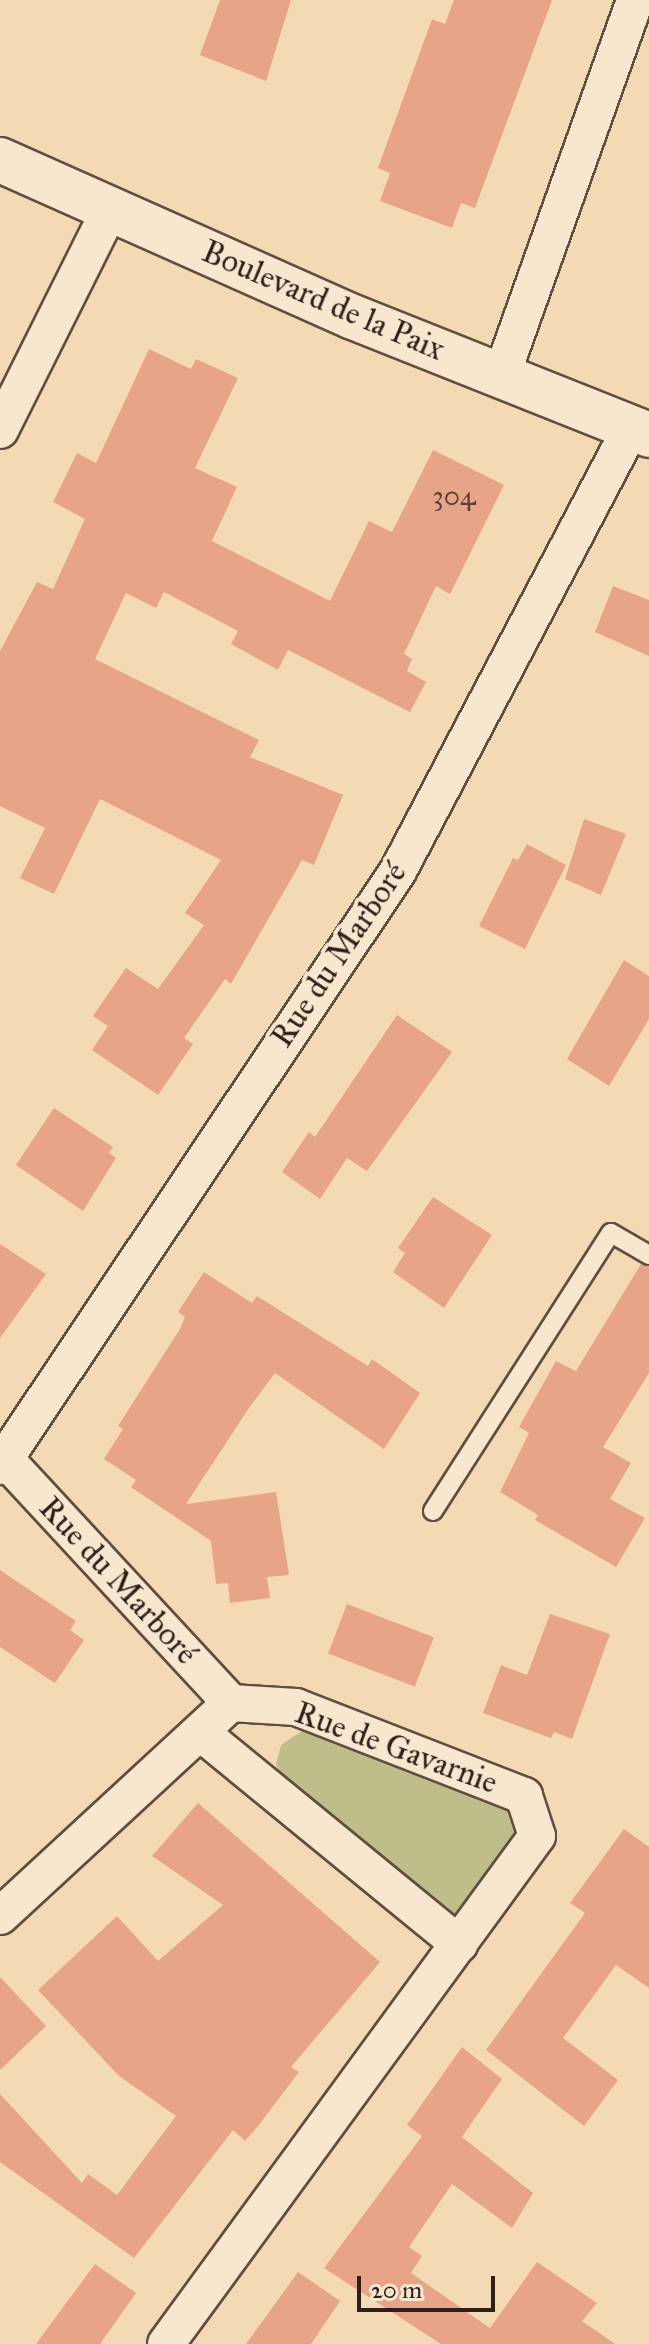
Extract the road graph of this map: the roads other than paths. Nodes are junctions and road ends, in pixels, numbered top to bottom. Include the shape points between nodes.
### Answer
1 (635, 0) edge
2 (0, 160) edge
3 (110, 209) junction
4 (502, 374) junction
5 (0, 430) edge
6 (640, 431) edge
7 (649, 1255) edge
8 (2, 1462) edge
9 (433, 1511) dead end
10 (231, 1703) junction
11 (200, 1732) junction
12 (0, 1916) edge
13 (459, 1944) junction
14 (166, 2344) edge

1 - 4 street
2 - 3 main road, Boulevard de la Paix
3 - 4 main road, Boulevard de la Paix via 353,317
3 - 5 street
4 - 6 main road, Boulevard de la Paix
6 - 8 street, Rue du Marboré via 398,871
7 - 9 lane via 611,1233
8 - 10 street, Rue du Marboré
10 - 11 street
10 - 13 street, Rue de Gavarnie via 296,1707 524,1796 537,1836
11 - 12 street
11 - 13 street
13 - 14 street, Rue de Gavarnie

